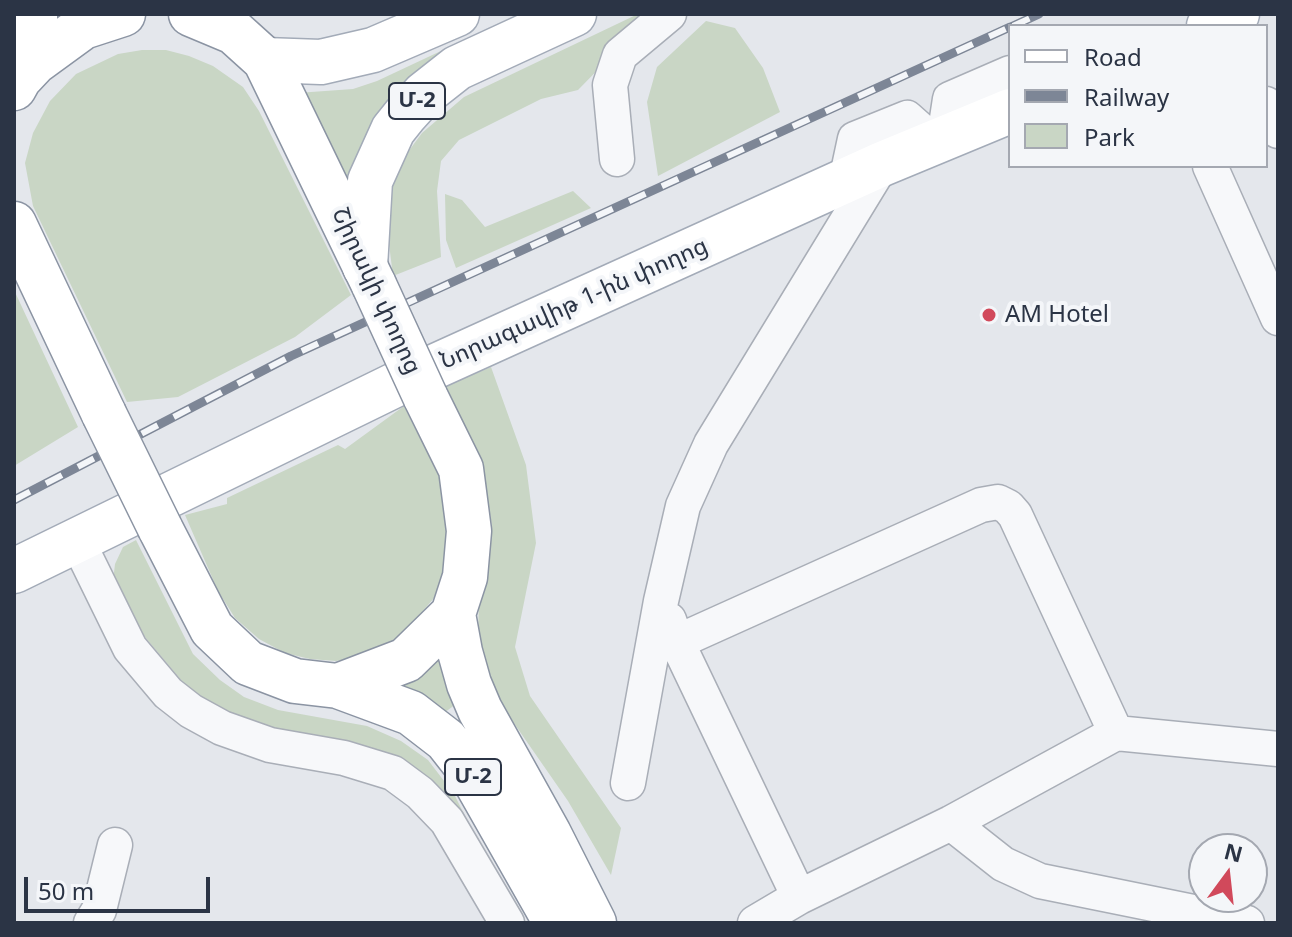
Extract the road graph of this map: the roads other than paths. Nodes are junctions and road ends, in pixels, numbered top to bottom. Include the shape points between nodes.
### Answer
1 (35, 14) edge
2 (123, 14) edge
3 (191, 14) edge
4 (457, 14) edge
5 (574, 14) edge
6 (669, 14) edge
7 (265, 60) junction
8 (1008, 74) edge
9 (25, 75) edge
10 (1268, 108) edge
11 (1008, 112) edge
12 (1278, 131) edge
13 (939, 140) junction
14 (617, 159) dead end
15 (1211, 168) edge
16 (864, 173) junction
17 (14, 224) edge
18 (369, 276) junction
19 (1278, 318) edge
20 (77, 540) junction
21 (14, 571) edge
22 (661, 601) junction
23 (453, 614) junction
24 (677, 642) junction
25 (338, 686) junction
26 (1116, 733) junction
27 (1278, 749) edge
28 (628, 783) dead end
29 (951, 823) junction
30 (115, 845) dead end
31 (799, 897) junction
32 (91, 923) edge
33 (507, 923) edge
34 (556, 923) edge
35 (594, 923) edge
36 (755, 923) edge
37 (1247, 923) edge

1 - 9 main road
2 - 9 main road via 83,27
3 - 7 main road, Շիրակի փողոց / Մ-2 via 234,32
4 - 7 main road via 373,50 321,62
5 - 18 main road, Մ-2 via 457,68 424,94 393,130 370,181
6 - 14 street via 620,55 610,85
7 - 18 main road, Շիրակի փողոց / Մ-2
8 - 13 street via 950,99
10 - 12 street
11 - 13 main road, Նորագավիթ 1-ին փողոց
13 - 16 main road, Նորագավիթ 1-ին փողոց
15 - 19 street
16 - 20 main road, Նորագավիթ 1-ին փողոց via 403,381
16 - 22 street via 711,444 683,506
17 - 25 main road, Շիրակի փողոց / Մ-2, bridge via 212,629 248,663 295,681
18 - 23 main road, Շիրակի փողոց / Մ-2, bridge via 461,469 469,531 465,577
20 - 21 main road, Նորագավիթ 1-ին փողոց
20 - 33 street via 130,648 168,693 222,728 270,745 393,773 447,821
22 - 24 street
22 - 28 street
23 - 25 main road, Շիրակի փողոց / Մ-2 via 406,660
23 - 35 main road, Շիրակի փողոց / Մ-2 via 480,710
24 - 26 street via 981,505 998,502 1015,515
24 - 31 street
25 - 34 main road, Շիրակի փողոց / Մ-2 via 411,713 446,740 468,768
26 - 27 street
26 - 29 street
29 - 31 street
29 - 37 street via 1003,864 1040,881
30 - 32 street
31 - 36 street

